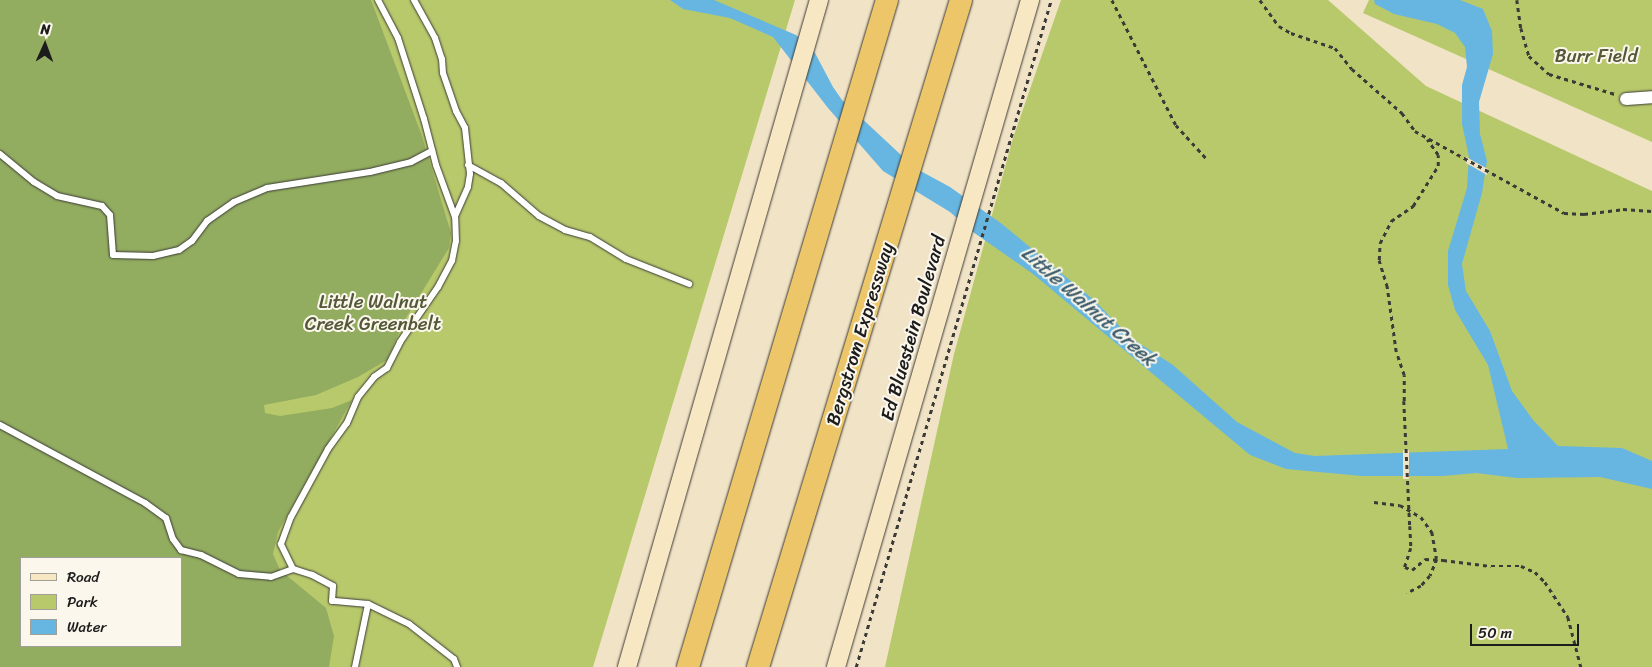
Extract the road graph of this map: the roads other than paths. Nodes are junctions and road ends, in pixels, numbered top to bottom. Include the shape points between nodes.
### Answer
1 (378, 0) edge
2 (414, 0) edge
3 (819, 0) edge
4 (887, 0) edge
5 (961, 0) edge
6 (1030, 0) edge
7 (1652, 97) edge
8 (1626, 98) road end
9 (432, 151) junction
10 (0, 154) edge
11 (468, 165) junction
12 (455, 217) junction
13 (690, 284) dead end
14 (0, 425) edge
15 (293, 569) junction
16 (368, 604) junction
17 (355, 667) edge
18 (457, 667) edge
19 (627, 667) edge
20 (688, 667) edge
21 (758, 667) edge
22 (836, 667) edge

1 - 9 lane via 398,38
2 - 11 lane via 435,38 443,74 465,128
3 - 19 main road
4 - 20 highway
5 - 21 highway, Bergstrom Expressway
6 - 22 main road, Ed Bluestein Boulevard
7 - 8 street
9 - 10 lane via 411,162 370,172 267,188 234,202 206,221 192,240 179,250 153,256 112,255 110,215 102,206 57,196
9 - 12 lane
11 - 12 lane via 468,187
11 - 13 lane via 502,183 539,216 565,230 590,237 626,259
12 - 15 lane via 456,241 452,261 438,288 400,342 387,368 374,377 358,397 347,424 328,449 290,517 280,544
14 - 15 lane via 145,502 166,518 173,539 181,550 201,555 239,574 271,577
15 - 16 lane via 333,586 332,601
16 - 17 lane
16 - 18 lane via 409,624 454,659

